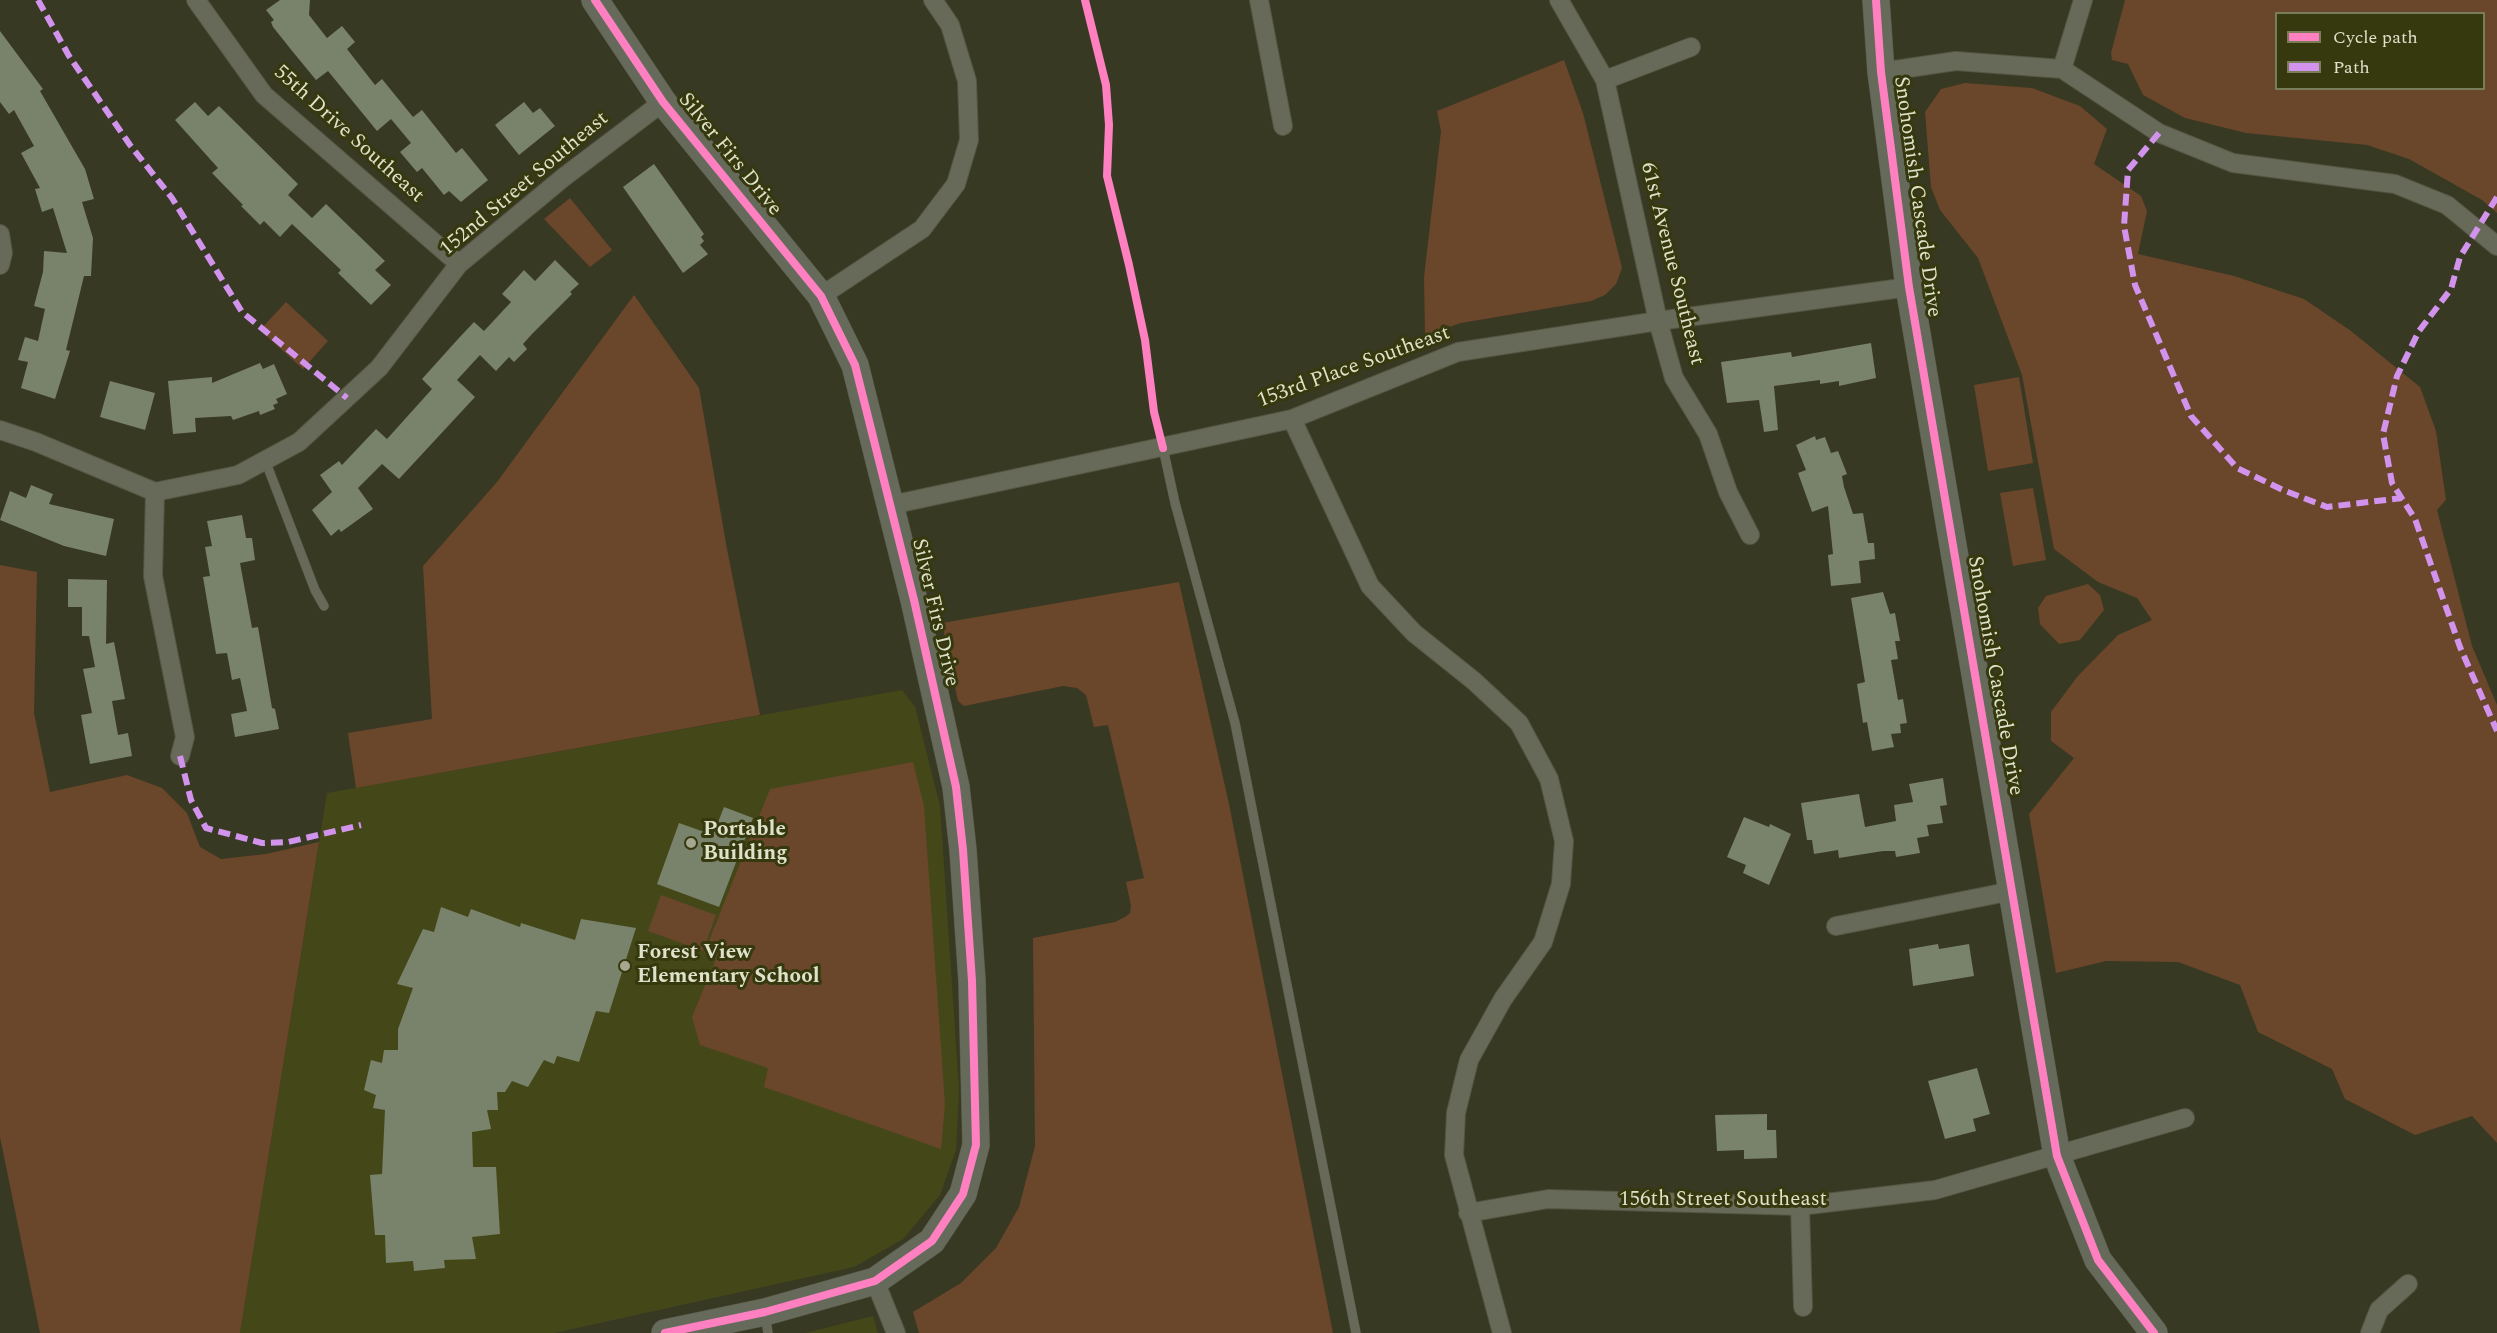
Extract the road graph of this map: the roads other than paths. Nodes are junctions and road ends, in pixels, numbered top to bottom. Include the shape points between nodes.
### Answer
1 (196, 0) edge
2 (595, 0) edge
3 (933, 0) edge
4 (1259, 0) edge
5 (1559, 0) edge
6 (1875, 0) edge
7 (2083, 0) edge
8 (1692, 47) dead end
9 (2062, 69) junction
10 (1881, 72) junction
11 (1605, 80) junction
12 (663, 102) junction
13 (1283, 126) dead end
14 (0, 234) edge
15 (2497, 246) edge
16 (459, 264) junction
17 (0, 265) edge
18 (1909, 287) junction
19 (821, 296) junction
20 (1658, 321) junction
21 (1292, 419) junction
22 (0, 430) edge
23 (1163, 448) junction
24 (265, 460) junction
25 (155, 492) junction
26 (891, 505) junction
27 (1750, 535) dead end
28 (324, 606) dead end
29 (180, 756) dead end
30 (2012, 891) junction
31 (1836, 926) dead end
32 (2185, 1118) dead end
33 (2057, 1156) junction
34 (1800, 1206) junction
35 (1468, 1213) junction
36 (875, 1281) junction
37 (2408, 1284) dead end
38 (1803, 1307) dead end
39 (766, 1323) edge
40 (664, 1333) edge
41 (896, 1333) edge
42 (1356, 1333) edge
43 (1502, 1333) edge
44 (2154, 1333) edge
45 (2370, 1333) edge

1 - 16 street, 55th Drive Southeast via 264,95
2 - 12 street, Silver Firs Drive
3 - 19 street via 950,25 967,81 969,140 956,184 922,229
4 - 13 street
5 - 11 street, 61st Avenue Southeast
6 - 10 street, Snohomish Cascade Drive
7 - 9 street
8 - 11 street
9 - 10 street via 1956,61
9 - 15 street via 2159,133 2233,163 2395,184 2447,205
10 - 18 street, Snohomish Cascade Drive
11 - 20 street, 61st Avenue Southeast
12 - 16 street, 152nd Street Southeast
12 - 19 street, Silver Firs Drive
14 - 17 street
16 - 24 street, 152nd Street Southeast via 379,368 299,442
18 - 20 street, 153rd Place Southeast
18 - 30 street, Snohomish Cascade Drive
19 - 26 street, Silver Firs Drive via 855,365
20 - 21 street, 153rd Place Southeast via 1458,352
20 - 27 street, 61st Avenue Southeast via 1674,378 1708,434 1728,492
21 - 23 street, 153rd Place Southeast
21 - 35 street via 1370,586 1414,633 1519,723 1549,780 1564,841 1561,884 1543,942 1503,999 1469,1060 1456,1113 1454,1155
22 - 25 street
23 - 26 street, 153rd Place Southeast
23 - 42 lane via 1235,723
24 - 25 street, 152nd Street Southeast via 237,475
24 - 28 lane
25 - 29 street via 153,576 185,737
26 - 36 street, Silver Firs Drive via 956,787 970,958 976,1145 963,1194 932,1241
30 - 31 street
30 - 33 street, Snohomish Cascade Drive
32 - 33 street, 156th Street Southeast
33 - 34 street, 156th Street Southeast via 1935,1190
33 - 44 street, Snohomish Cascade Drive via 2098,1260
34 - 35 street, 156th Street Southeast via 1548,1199
34 - 38 street
35 - 43 street
36 - 39 street
36 - 41 street
37 - 45 street via 2379,1310
39 - 40 street

